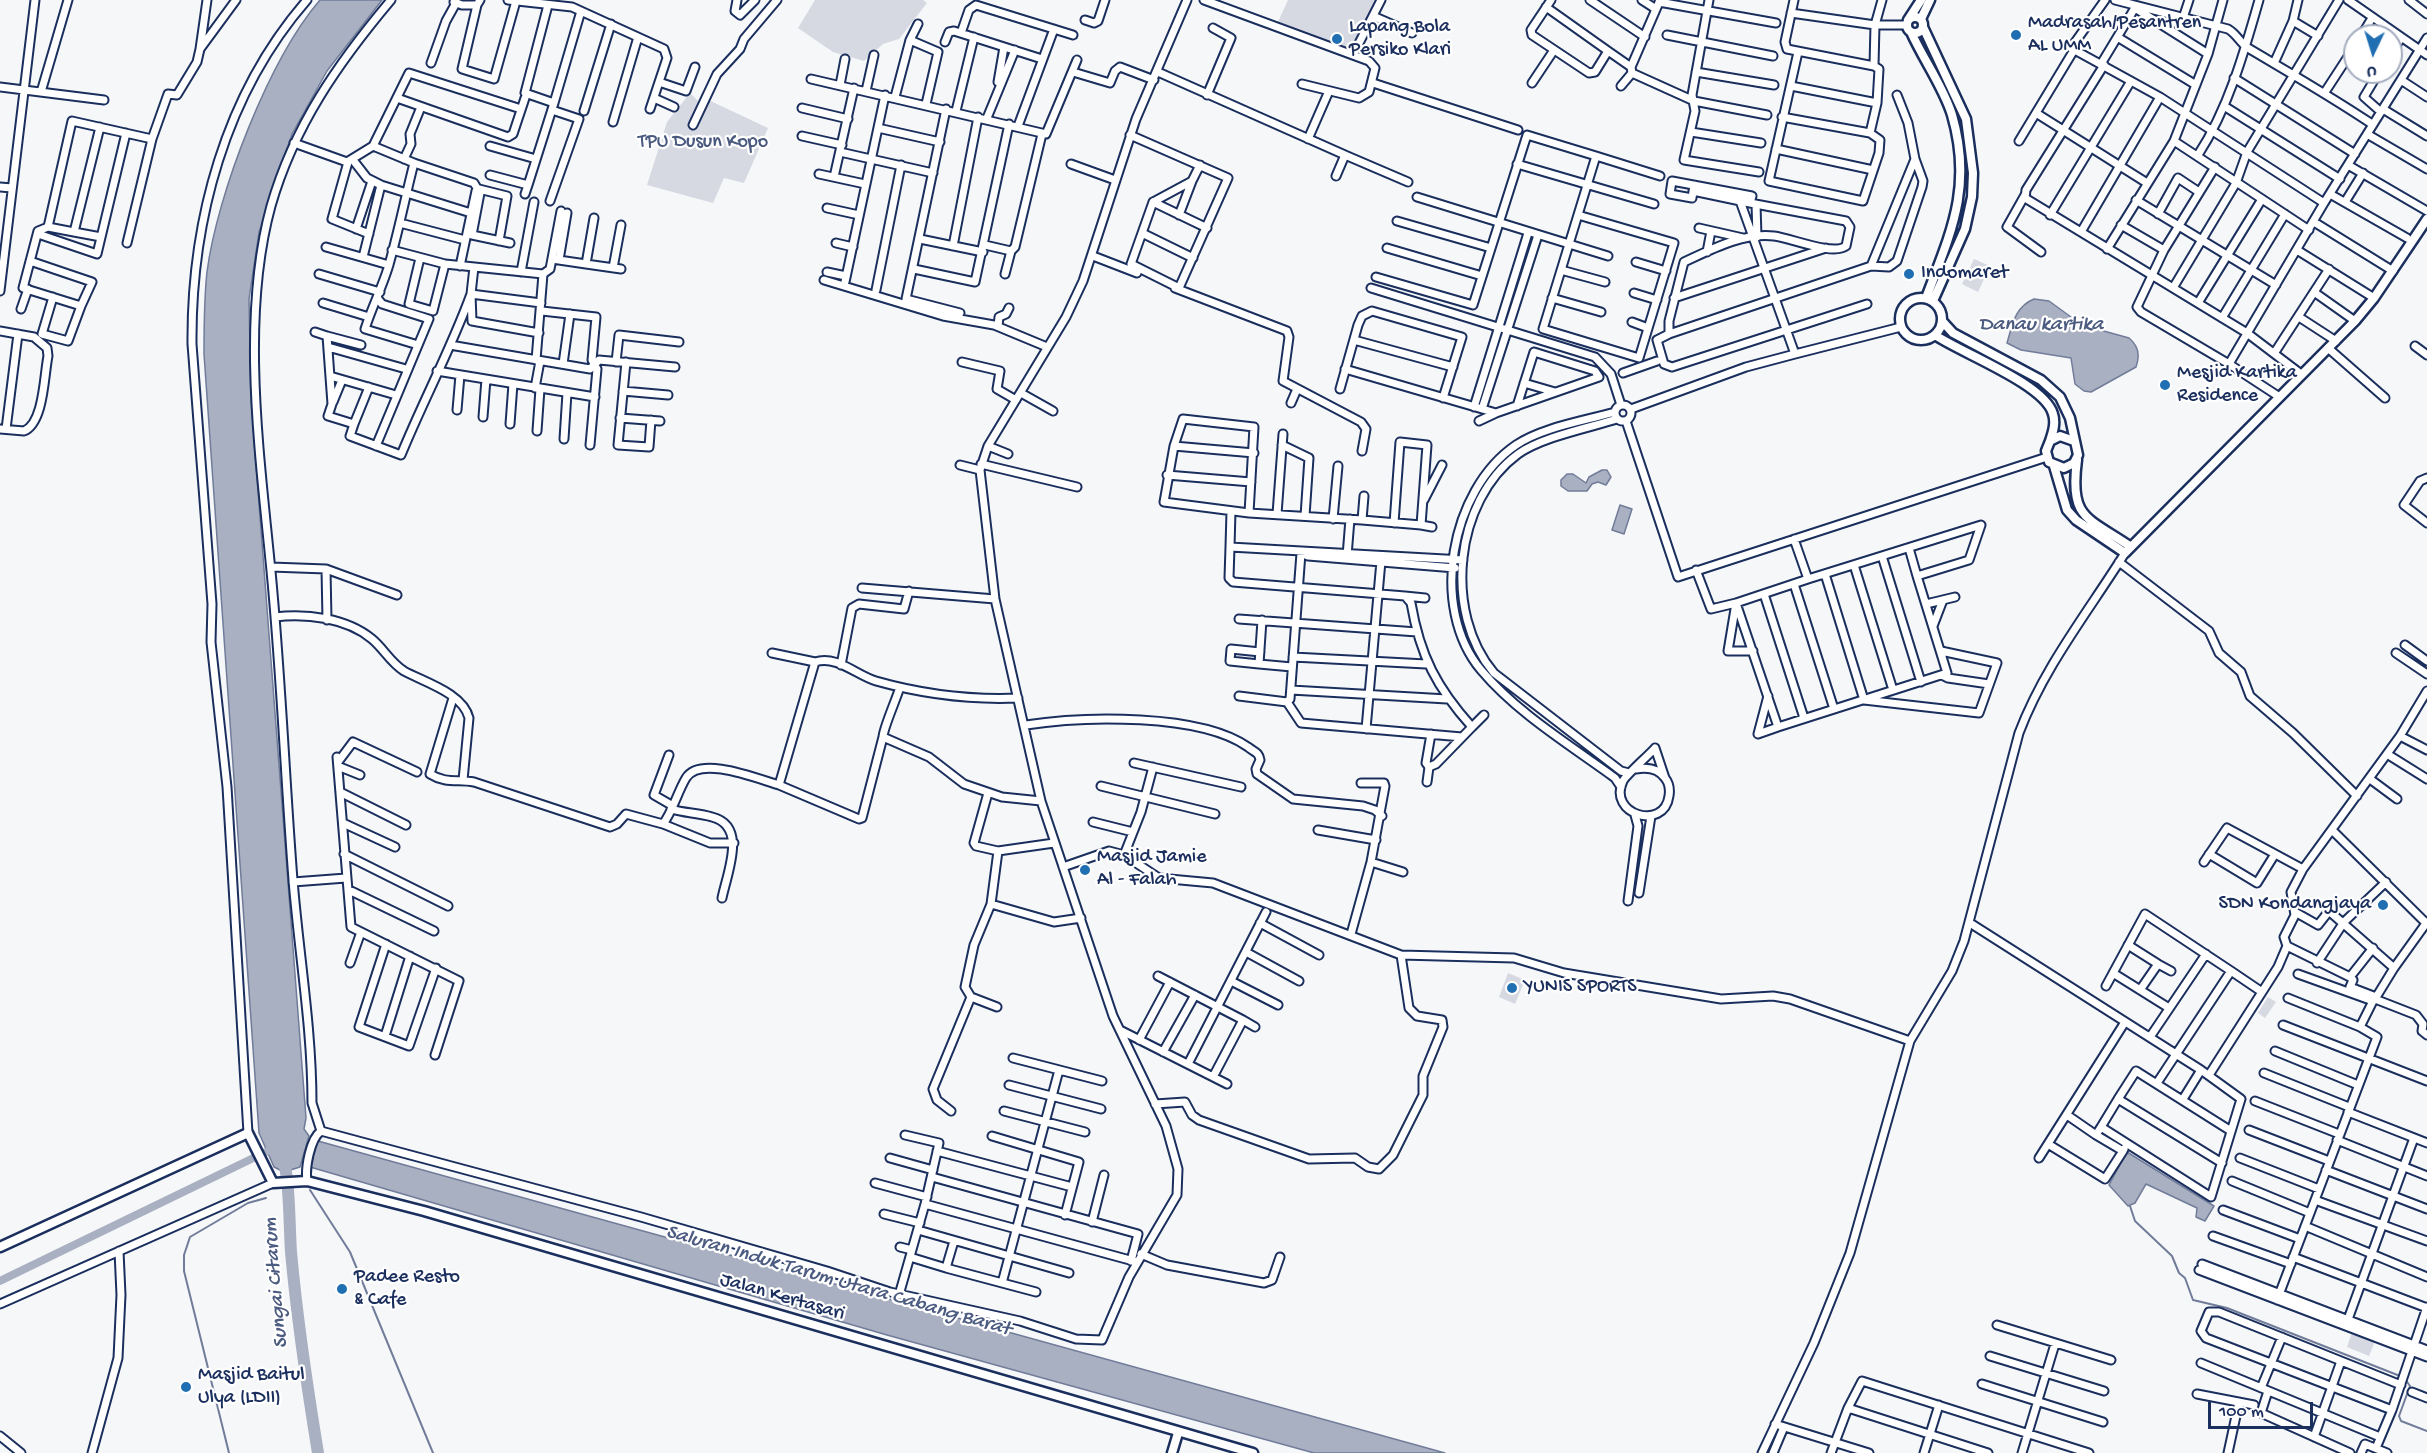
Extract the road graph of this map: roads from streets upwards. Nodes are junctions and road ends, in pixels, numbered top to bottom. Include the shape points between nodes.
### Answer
1 (35, 0) edge
2 (68, 0) edge
3 (207, 0) edge
4 (307, 0) edge
5 (391, 0) edge
6 (737, 0) edge
7 (755, 0) edge
8 (777, 0) edge
9 (1105, 0) edge
10 (1187, 0) edge
11 (1204, 0) edge
12 (1381, 0) edge
13 (1590, 0) edge
14 (1642, 0) edge
15 (1709, 0) edge
16 (1794, 0) edge
17 (1882, 0) edge
18 (1921, 0) edge
19 (1930, 0) edge
20 (2105, 0) edge
21 (2115, 0) edge
22 (2189, 0) edge
23 (2223, 0) edge
24 (2259, 0) edge
25 (2298, 0) edge
26 (2339, 0) edge
27 (2348, 0) edge
28 (2409, 0) edge
29 (235, 1) edge
30 (454, 1) edge
31 (518, 1) edge
32 (479, 3) edge
33 (552, 3) edge
34 (1548, 3) edge
35 (1658, 4) edge
36 (2136, 6) junction
37 (581, 11) junction
38 (1707, 12) junction
39 (1791, 13) junction
40 (2427, 14) edge
41 (2184, 15) junction
42 (1373, 16) junction
43 (2372, 18) junction
44 (1085, 20) dead end
45 (2293, 21) junction
46 (1776, 23) dead end
47 (1922, 23) junction
48 (610, 24) junction
49 (918, 24) dead end
50 (2368, 24) edge
51 (2380, 24) edge
52 (1875, 25) junction
53 (2216, 25) junction
54 (1909, 26) junction
55 (1213, 28) dead end
56 (1054, 29) junction
57 (961, 33) junction
58 (1412, 33) dead end
59 (1073, 35) dead end
60 (1667, 35) dead end
61 (2318, 36) junction
62 (638, 37) junction
63 (974, 37) junction
64 (1645, 37) junction
65 (2119, 38) junction
66 (2427, 38) edge
67 (910, 40) junction
68 (2403, 40) edge
69 (945, 42) dead end
70 (1701, 43) junction
71 (2246, 46) junction
72 (1004, 47) junction
73 (200, 49) junction
74 (1015, 50) junction
75 (1554, 50) junction
76 (2074, 50) junction
77 (2420, 50) junction
78 (1608, 51) junction
79 (1798, 52) junction
80 (2208, 54) junction
81 (874, 55) dead end
82 (2427, 55) edge
83 (1353, 56) junction
84 (1773, 56) dead end
85 (845, 59) dead end
86 (1042, 59) junction
87 (1077, 60) dead end
88 (2275, 61) junction
89 (431, 63) dead end
90 (2343, 64) edge
91 (2103, 65) junction
92 (1874, 66) junction
93 (695, 67) dead end
94 (1631, 70) junction
95 (1073, 72) junction
96 (1158, 72) junction
97 (1696, 72) junction
98 (2293, 73) junction
99 (2403, 77) edge
100 (2234, 78) junction
101 (811, 79) dead end
102 (1154, 80) junction
103 (2131, 81) junction
104 (2403, 81) edge
105 (659, 82) junction
106 (1373, 83) junction
107 (1532, 83) dead end
108 (1302, 84) dead end
109 (2372, 84) edge
110 (2398, 84) edge
111 (840, 85) junction
112 (1774, 85) dead end
113 (2196, 85) junction
114 (1621, 86) dead end
115 (1791, 86) junction
116 (0, 87) edge
117 (854, 88) junction
118 (24, 90) junction
119 (866, 91) junction
120 (1329, 91) junction
121 (42, 92) junction
122 (2325, 92) junction
123 (996, 93) junction
124 (885, 95) junction
125 (1207, 95) junction
126 (1897, 95) dead end
127 (895, 97) junction
128 (2427, 97) edge
129 (397, 98) junction
130 (525, 98) dead end
131 (654, 98) junction
132 (2160, 98) junction
133 (104, 100) dead end
134 (1694, 101) junction
135 (1877, 103) junction
136 (2277, 103) junction
137 (926, 104) junction
138 (2224, 106) junction
139 (421, 107) junction
140 (553, 107) junction
141 (674, 107) dead end
142 (802, 108) dead end
143 (521, 109) junction
144 (650, 109) dead end
145 (946, 109) junction
146 (2382, 110) junction
147 (584, 111) dead end
148 (956, 111) junction
149 (2036, 113) junction
150 (1767, 115) dead end
151 (2185, 115) junction
152 (978, 117) junction
153 (1782, 117) junction
154 (848, 118) junction
155 (987, 118) junction
156 (613, 122) dead end
157 (1009, 124) junction
158 (2372, 124) junction
159 (693, 125) dead end
160 (1018, 126) junction
161 (100, 127) junction
162 (878, 128) junction
163 (2262, 128) junction
164 (1518, 130) dead end
165 (2063, 130) junction
166 (1691, 132) junction
167 (2213, 132) junction
168 (126, 133) junction
169 (1870, 133) junction
170 (1042, 134) junction
171 (2367, 134) junction
172 (1130, 135) junction
173 (802, 136) dead end
174 (2427, 136) edge
175 (153, 139) junction
176 (1308, 139) junction
177 (2019, 141) dead end
178 (2174, 141) junction
179 (939, 142) junction
180 (294, 143) junction
181 (1761, 143) dead end
182 (373, 146) junction
183 (490, 146) dead end
184 (841, 149) junction
185 (1776, 149) junction
186 (2091, 149) junction
187 (2247, 152) junction
188 (2355, 153) junction
189 (1345, 155) junction
190 (2198, 155) junction
191 (1596, 156) junction
192 (871, 158) junction
193 (404, 159) junction
194 (536, 159) junction
195 (1915, 159) junction
196 (351, 161) junction
197 (414, 163) junction
198 (1071, 164) dead end
199 (1517, 164) junction
200 (901, 165) junction
201 (1200, 165) junction
202 (2119, 165) junction
203 (2348, 165) junction
204 (2215, 167) junction
205 (2427, 169) edge
206 (1873, 170) junction
207 (1759, 172) dead end
208 (933, 173) junction
209 (2363, 173) junction
210 (819, 174) dead end
211 (490, 175) dead end
212 (1660, 176) dead end
213 (834, 177) junction
214 (1336, 177) dead end
215 (2340, 179) junction
216 (1116, 180) junction
217 (372, 181) junction
218 (1192, 182) junction
219 (1408, 182) dead end
220 (865, 183) junction
221 (2147, 183) junction
222 (2236, 183) junction
223 (1588, 184) junction
224 (381, 185) junction
225 (528, 186) junction
226 (0, 187) edge
227 (478, 187) junction
228 (12, 188) junction
229 (1694, 188) dead end
230 (2199, 192) junction
231 (525, 194) dead end
232 (2330, 194) junction
233 (406, 195) junction
234 (2025, 195) junction
235 (1417, 197) dead end
236 (1741, 197) junction
237 (2262, 199) junction
238 (2136, 200) junction
239 (550, 201) dead end
240 (534, 202) dead end
241 (1153, 202) junction
242 (2344, 202) junction
243 (1753, 203) junction
244 (2324, 203) junction
245 (1654, 204) dead end
246 (827, 208) dead end
247 (2427, 211) edge
248 (564, 212) dead end
249 (471, 213) junction
250 (2158, 214) junction
251 (2285, 214) junction
252 (859, 215) junction
253 (1179, 215) junction
254 (1578, 215) junction
255 (2050, 215) junction
256 (594, 218) dead end
257 (2427, 219) edge
258 (1397, 221) dead end
259 (2314, 222) junction
260 (400, 223) junction
261 (1498, 223) junction
262 (621, 225) dead end
263 (2121, 225) junction
264 (2178, 226) junction
265 (48, 227) junction
266 (1207, 228) junction
267 (1698, 228) dead end
268 (356, 229) junction
269 (2309, 230) junction
270 (1711, 231) junction
271 (74, 232) junction
272 (2081, 232) junction
273 (1142, 233) junction
274 (1528, 233) junction
275 (38, 234) junction
276 (369, 234) junction
277 (1538, 235) junction
278 (1752, 236) junction
279 (101, 237) junction
280 (468, 237) junction
281 (2407, 238) dead end
282 (920, 239) junction
283 (499, 241) junction
284 (2202, 241) junction
285 (127, 243) dead end
286 (510, 243) dead end
287 (836, 243) dead end
288 (1569, 243) junction
289 (853, 246) junction
290 (953, 246) junction
291 (326, 247) dead end
292 (1387, 248) dead end
293 (1491, 248) junction
294 (1826, 248) junction
295 (984, 249) junction
296 (2107, 249) junction
297 (392, 250) junction
298 (2164, 250) junction
299 (2298, 250) junction
300 (1011, 251) junction
301 (1707, 252) junction
302 (2041, 252) dead end
303 (2225, 255) junction
304 (1094, 256) junction
305 (1608, 256) dead end
306 (363, 257) junction
307 (420, 258) junction
308 (1193, 258) junction
309 (556, 260) junction
310 (30, 261) junction
311 (1636, 262) dead end
312 (445, 264) junction
313 (586, 264) junction
314 (389, 265) junction
315 (460, 266) junction
316 (1871, 266) junction
317 (474, 267) junction
318 (914, 269) junction
319 (2329, 269) junction
320 (1561, 270) junction
321 (1766, 270) junction
322 (2252, 270) junction
323 (1666, 271) junction
324 (2393, 271) junction
325 (521, 272) junction
326 (827, 272) dead end
327 (319, 274) dead end
328 (543, 274) junction
329 (1005, 274) dead end
330 (2150, 274) junction
331 (1482, 276) junction
332 (1376, 277) dead end
333 (825, 280) dead end
334 (1605, 282) dead end
335 (0, 285) edge
336 (2276, 285) junction
337 (1371, 288) dead end
338 (2173, 288) junction
339 (28, 289) junction
340 (1179, 289) junction
341 (876, 290) dead end
342 (0, 291) edge
343 (2314, 292) junction
344 (1635, 293) dead end
345 (471, 294) junction
346 (379, 295) junction
347 (53, 297) junction
348 (1552, 298) junction
349 (1674, 298) junction
350 (2374, 298) junction
351 (1775, 299) junction
352 (1657, 300) junction
353 (1930, 300) junction
354 (323, 303) dead end
355 (541, 303) junction
356 (2198, 303) junction
357 (1867, 304) dead end
358 (81, 306) junction
359 (1009, 308) dead end
360 (21, 309) dead end
361 (542, 311) junction
362 (960, 312) dead end
363 (1601, 312) dead end
364 (570, 314) junction
365 (431, 315) junction
366 (369, 317) junction
367 (2299, 317) junction
368 (2222, 318) junction
369 (1942, 321) junction
370 (2355, 321) junction
371 (1632, 322) dead end
372 (998, 327) junction
373 (1499, 327) junction
374 (1901, 327) junction
375 (1648, 328) junction
376 (365, 329) junction
377 (1508, 330) junction
378 (0, 331) edge
379 (1786, 331) junction
380 (315, 332) dead end
381 (539, 333) junction
382 (2247, 333) junction
383 (18, 334) junction
384 (1669, 334) junction
385 (1935, 335) junction
386 (327, 336) junction
387 (1354, 340) junction
388 (2336, 341) junction
389 (679, 342) dead end
390 (361, 345) junction
391 (418, 345) junction
392 (450, 345) junction
393 (2415, 346) dead end
394 (328, 347) junction
395 (1047, 348) junction
396 (2328, 348) junction
397 (2275, 352) junction
398 (1795, 354) junction
399 (2427, 355) edge
400 (358, 356) junction
401 (1634, 356) junction
402 (538, 360) junction
403 (616, 362) junction
404 (626, 362) junction
405 (962, 362) dead end
406 (1657, 362) dead end
407 (563, 364) junction
408 (595, 364) junction
409 (2229, 364) junction
410 (675, 367) dead end
411 (1453, 367) junction
412 (1639, 367) junction
413 (406, 369) junction
414 (1345, 369) junction
415 (436, 371) junction
416 (1623, 372) dead end
417 (2301, 374) junction
418 (460, 375) junction
419 (330, 376) junction
420 (342, 380) junction
421 (486, 380) junction
422 (1524, 383) junction
423 (513, 384) junction
424 (369, 387) junction
425 (538, 388) junction
426 (1297, 389) junction
427 (1340, 389) dead end
428 (623, 391) junction
429 (1555, 392) junction
430 (567, 393) junction
431 (396, 395) junction
432 (668, 395) dead end
433 (1019, 396) junction
434 (2278, 396) junction
435 (595, 398) junction
436 (1443, 398) junction
437 (2385, 398) dead end
438 (1291, 403) dead end
439 (332, 404) junction
440 (1621, 405) junction
441 (1517, 406) junction
442 (1474, 407) junction
443 (1482, 409) junction
444 (457, 410) dead end
445 (1631, 410) junction
446 (1053, 411) dead end
447 (1496, 413) junction
448 (1616, 415) junction
449 (483, 417) dead end
450 (620, 418) junction
451 (651, 420) junction
452 (660, 421) dead end
453 (1479, 421) dead end
454 (1626, 421) junction
455 (354, 424) junction
456 (510, 424) dead end
457 (1571, 425) junction
458 (3, 429) edge
459 (537, 431) dead end
460 (1572, 433) junction
461 (1283, 434) dead end
462 (564, 439) dead end
463 (2050, 441) junction
464 (2074, 441) junction
465 (590, 445) dead end
466 (1282, 445) junction
467 (376, 446) junction
468 (988, 446) junction
469 (1174, 446) junction
470 (1362, 452) dead end
471 (1254, 453) junction
472 (1008, 454) dead end
473 (2047, 457) junction
474 (2077, 459) junction
475 (960, 465) dead end
476 (1442, 465) dead end
477 (1338, 466) dead end
478 (2054, 466) junction
479 (981, 467) junction
480 (1167, 475) junction
481 (2427, 477) edge
482 (1251, 482) junction
483 (1077, 487) dead end
484 (1364, 496) dead end
485 (1422, 504) junction
486 (1231, 511) junction
487 (1249, 513) junction
488 (1277, 514) junction
489 (1305, 516) junction
490 (1333, 519) junction
491 (1350, 519) junction
492 (1362, 520) junction
493 (1394, 523) junction
494 (2427, 523) edge
495 (1421, 525) junction
496 (1432, 526) dead end
497 (1794, 539) junction
498 (1230, 547) junction
499 (1909, 548) junction
500 (2128, 550) junction
501 (1301, 553) junction
502 (1347, 556) junction
503 (1882, 556) junction
504 (1381, 561) junction
505 (1428, 562) junction
506 (2119, 562) junction
507 (1453, 564) junction
508 (1463, 564) junction
509 (1854, 565) junction
510 (271, 567) junction
511 (326, 569) junction
512 (1696, 570) junction
513 (1825, 574) junction
514 (1917, 576) junction
515 (1808, 579) junction
516 (1794, 584) junction
517 (1299, 587) junction
518 (862, 588) dead end
519 (909, 591) junction
520 (1764, 594) junction
521 (397, 595) dead end
522 (1377, 595) junction
523 (1405, 596) junction
524 (1955, 597) dead end
525 (995, 598) junction
526 (1425, 598) dead end
527 (1943, 600) junction
528 (1736, 603) junction
529 (1926, 604) junction
530 (275, 617) junction
531 (1239, 619) dead end
532 (327, 620) junction
533 (1262, 620) junction
534 (1296, 623) junction
535 (1933, 626) junction
536 (1374, 628) junction
537 (1416, 632) junction
538 (2405, 645) dead end
539 (1753, 651) junction
540 (1941, 651) junction
541 (1260, 652) junction
542 (772, 653) dead end
543 (2396, 653) dead end
544 (1480, 654) junction
545 (1293, 657) junction
546 (1473, 658) junction
547 (2427, 661) edge
548 (815, 662) junction
549 (1373, 662) junction
550 (1259, 664) junction
551 (1426, 664) junction
552 (841, 665) junction
553 (1292, 667) junction
554 (2427, 674) edge
555 (1942, 675) junction
556 (1921, 682) junction
557 (1989, 684) junction
558 (900, 687) junction
559 (1291, 690) junction
560 (1893, 690) junction
561 (2427, 691) edge
562 (1370, 694) junction
563 (1239, 696) dead end
564 (1768, 696) junction
565 (453, 698) junction
566 (1018, 698) junction
567 (1447, 699) junction
568 (1864, 700) junction
569 (1287, 702) junction
570 (1834, 709) junction
571 (1546, 713) junction
572 (1484, 715) dead end
573 (1804, 718) junction
574 (1539, 721) junction
575 (1026, 725) junction
576 (1779, 726) junction
577 (1472, 727) junction
578 (1366, 729) junction
579 (1431, 734) junction
580 (2400, 736) junction
581 (883, 737) junction
582 (1462, 737) junction
583 (2427, 750) edge
584 (2387, 754) junction
585 (669, 755) dead end
586 (338, 762) junction
587 (1134, 763) dead end
588 (1153, 767) junction
589 (1429, 767) junction
590 (1636, 769) junction
591 (417, 772) dead end
592 (1629, 773) junction
593 (360, 775) dead end
594 (1665, 778) junction
595 (2370, 779) junction
596 (2427, 779) edge
597 (463, 780) junction
598 (1427, 782) dead end
599 (1361, 783) dead end
600 (779, 785) junction
601 (1101, 786) dead end
602 (1620, 787) junction
603 (1241, 788) dead end
604 (342, 793) junction
605 (988, 793) junction
606 (2357, 796) junction
607 (1145, 797) junction
608 (2397, 799) dead end
609 (1041, 801) junction
610 (672, 807) junction
611 (1215, 814) dead end
612 (1635, 814) junction
613 (1382, 816) junction
614 (1651, 816) junction
615 (1093, 822) dead end
616 (343, 823) junction
617 (663, 824) junction
618 (405, 825) dead end
619 (1318, 830) dead end
620 (2332, 830) junction
621 (1133, 832) junction
622 (1376, 840) junction
623 (734, 843) junction
624 (1054, 843) junction
625 (394, 847) dead end
626 (998, 851) junction
627 (344, 854) junction
628 (2209, 854) junction
629 (2275, 854) junction
630 (1124, 855) junction
631 (1371, 862) junction
632 (2204, 862) dead end
633 (1064, 867) junction
634 (2303, 869) junction
635 (1403, 872) dead end
636 (346, 878) junction
637 (293, 882) junction
638 (2386, 882) junction
639 (349, 890) junction
640 (2291, 892) junction
641 (1639, 893) dead end
642 (722, 898) dead end
643 (1628, 901) dead end
644 (2287, 901) dead end
645 (991, 904) junction
646 (448, 906) dead end
647 (1266, 912) dead end
648 (2295, 912) junction
649 (1081, 918) junction
650 (2344, 922) junction
651 (1260, 923) junction
652 (1970, 923) junction
653 (2427, 923) edge
654 (434, 931) dead end
655 (361, 932) junction
656 (1351, 934) junction
657 (386, 944) junction
658 (2128, 945) junction
659 (2287, 946) junction
660 (2373, 948) junction
661 (1246, 952) junction
662 (2206, 954) junction
663 (1319, 955) dead end
664 (1401, 955) junction
665 (410, 956) junction
666 (350, 963) dead end
667 (2317, 963) junction
668 (2158, 964) junction
669 (436, 968) junction
670 (2394, 968) junction
671 (2171, 971) dead end
672 (2231, 971) junction
673 (2113, 973) junction
674 (2298, 974) dead end
675 (1158, 976) dead end
676 (2350, 977) junction
677 (1231, 981) junction
678 (1299, 981) dead end
679 (1170, 982) junction
680 (2106, 986) dead end
681 (2140, 990) junction
682 (2262, 992) junction
683 (1195, 995) junction
684 (971, 997) junction
685 (2288, 998) dead end
686 (2375, 999) junction
687 (1278, 1005) dead end
688 (997, 1007) dead end
689 (1217, 1007) junction
690 (2169, 1008) junction
691 (1243, 1020) junction
692 (2125, 1022) junction
693 (2283, 1025) dead end
694 (1255, 1027) dead end
695 (2360, 1027) junction
696 (1120, 1030) junction
697 (2427, 1035) edge
698 (385, 1036) junction
699 (1912, 1037) junction
700 (2150, 1037) junction
701 (1139, 1040) junction
702 (2275, 1051) dead end
703 (1163, 1052) junction
704 (2176, 1053) junction
705 (435, 1055) dead end
706 (2368, 1057) junction
707 (1013, 1058) dead end
708 (1188, 1064) junction
709 (1059, 1070) junction
710 (2201, 1070) junction
711 (2264, 1073) dead end
712 (2209, 1075) junction
713 (1213, 1077) junction
714 (1102, 1081) dead end
715 (2427, 1081) edge
716 (2157, 1083) junction
717 (1227, 1084) dead end
718 (1009, 1085) dead end
719 (2358, 1085) junction
720 (1052, 1096) junction
721 (2118, 1099) junction
722 (2183, 1099) junction
723 (2255, 1101) dead end
724 (1155, 1104) junction
725 (1101, 1109) dead end
726 (2349, 1110) junction
727 (1004, 1111) dead end
728 (951, 1112) dead end
729 (2067, 1115) junction
730 (1045, 1122) junction
731 (2101, 1127) junction
732 (2250, 1130) dead end
733 (2231, 1131) junction
734 (1085, 1132) dead end
735 (248, 1133) junction
736 (318, 1134) junction
737 (905, 1135) dead end
738 (2096, 1135) junction
739 (992, 1136) dead end
740 (2338, 1137) junction
741 (2414, 1138) junction
742 (2127, 1143) junction
743 (2427, 1143) edge
744 (2048, 1144) junction
745 (1037, 1149) junction
746 (937, 1151) junction
747 (2123, 1151) junction
748 (890, 1158) dead end
749 (2039, 1158) dead end
750 (2240, 1158) dead end
751 (2330, 1161) junction
752 (2222, 1163) junction
753 (2403, 1167) junction
754 (2326, 1170) junction
755 (932, 1174) junction
756 (1030, 1175) junction
757 (1104, 1175) dead end
758 (2427, 1176) edge
759 (304, 1181) junction
760 (2232, 1181) dead end
761 (276, 1183) junction
762 (875, 1183) dead end
763 (1072, 1187) junction
764 (2319, 1189) junction
765 (2392, 1196) junction
766 (926, 1200) junction
767 (2315, 1200) junction
768 (1023, 1201) junction
769 (2427, 1209) edge
770 (2223, 1210) dead end
771 (2310, 1213) junction
772 (884, 1214) dead end
773 (1065, 1215) junction
774 (1092, 1222) junction
775 (2382, 1225) junction
776 (919, 1226) junction
777 (2305, 1226) junction
778 (1016, 1228) junction
779 (2213, 1236) dead end
780 (2300, 1239) junction
781 (954, 1241) junction
782 (2427, 1241) edge
783 (0, 1247) edge
784 (900, 1247) dead end
785 (119, 1251) junction
786 (911, 1254) junction
787 (1141, 1254) junction
788 (2371, 1255) junction
789 (1009, 1256) junction
790 (1280, 1257) dead end
791 (2292, 1261) junction
792 (1134, 1262) junction
793 (2201, 1267) dead end
794 (946, 1268) junction
795 (1069, 1273) dead end
796 (2427, 1277) edge
797 (1002, 1283) junction
798 (2360, 1284) junction
799 (1036, 1292) dead end
800 (899, 1294) junction
801 (2279, 1296) junction
802 (0, 1304) edge
803 (2427, 1307) edge
804 (2347, 1322) junction
805 (1997, 1325) dead end
806 (2282, 1337) junction
807 (2055, 1344) junction
808 (2414, 1348) junction
809 (2427, 1350) edge
810 (1990, 1356) dead end
811 (2427, 1357) edge
812 (2111, 1360) dead end
813 (2341, 1361) junction
814 (2201, 1363) dead end
815 (2272, 1363) junction
816 (2046, 1373) junction
817 (1982, 1384) dead end
818 (2402, 1384) junction
819 (2331, 1386) junction
820 (2265, 1389) junction
821 (2104, 1391) dead end
822 (2412, 1392) dead end
823 (2197, 1394) dead end
824 (2427, 1398) edge
825 (2037, 1402) junction
826 (2239, 1402) junction
827 (2254, 1405) dead end
828 (1939, 1406) junction
829 (1848, 1408) junction
830 (2392, 1410) junction
831 (2322, 1411) junction
832 (2103, 1422) dead end
833 (1775, 1424) junction
834 (1784, 1427) junction
835 (1178, 1433) junction
836 (2027, 1434) junction
837 (1930, 1435) junction
838 (0, 1436) edge
839 (2314, 1437) junction
840 (2380, 1437) junction
841 (1834, 1442) junction
842 (2376, 1448) junction
843 (21, 1453) edge
844 (92, 1453) edge
845 (1172, 1453) edge
846 (1252, 1453) edge
847 (1762, 1453) edge
848 (1773, 1453) edge
849 (1831, 1453) edge
850 (1869, 1453) edge
851 (1924, 1453) edge
852 (1988, 1453) edge
853 (2022, 1453) edge
854 (2089, 1453) edge
855 (2228, 1453) edge
856 (2350, 1453) edge
857 (2361, 1453) edge
858 (2386, 1453) edge

1 - 118 street
2 - 121 street
3 - 73 street
4 - 735 street via 280,31 224,144 202,219 191,308 213,604 211,642 227,788
5 - 180 street via 331,76
6 - 7 street via 735,11 740,15
8 - 159 street via 717,74
9 - 44 street via 1098,21
10 - 96 street
11 - 83 street
12 - 42 street
13 - 64 street
14 - 35 street
15 - 38 street
16 - 39 street
17 - 52 street
18 - 54 street
19 - 47 street
20 - 76 street via 2071,48
21 - 36 street
22 - 41 street
23 - 53 street
24 - 71 street
25 - 45 street
26 - 61 street
27 - 43 street
28 - 40 street
29 - 73 street
30 - 32 street
30 - 89 street
31 - 32 street via 494,79 461,68
31 - 33 street
33 - 37 street
33 - 140 street via 525,93
34 - 75 street via 1531,33
34 - 78 street
35 - 38 street
35 - 64 street
36 - 41 street
36 - 65 street
36 - 80 street
37 - 48 street
37 - 140 street
38 - 46 street
38 - 70 street
39 - 52 street
39 - 79 street via 1785,46
41 - 53 street
42 - 58 street
42 - 83 street
43 - 50 street
43 - 51 street
45 - 61 street
45 - 88 street
47 - 54 street via 1917,32
47 - 54 street via 1913,17
47 - 353 street via 1966,119 1973,173 1965,229
48 - 62 street
48 - 147 street
49 - 67 street
52 - 54 street
52 - 92 street
53 - 71 street via 2236,33
53 - 80 street
54 - 353 street via 1952,114 1961,169 1955,222
55 - 125 street via 1231,38
56 - 57 street via 973,5
56 - 59 street
56 - 86 street
57 - 63 street
57 - 69 street via 949,32
60 - 70 street
61 - 98 street
62 - 105 street via 666,52
62 - 156 street
63 - 72 street
63 - 148 street
64 - 94 street
65 - 91 street
65 - 113 street
66 - 77 street
67 - 127 street
67 - 137 street via 938,52
68 - 77 street
70 - 84 street
70 - 97 street
71 - 88 street
71 - 100 street
72 - 74 street
72 - 123 street
73 - 175 street via 197,62 177,95 168,94
74 - 86 street
74 - 123 street
75 - 78 street via 1592,73
75 - 107 street
76 - 91 street
76 - 149 street
77 - 82 street
77 - 99 street
78 - 94 street
79 - 92 street
79 - 115 street
80 - 113 street
81 - 119 street
83 - 106 street via 1373,63
85 - 111 street
86 - 160 street
87 - 95 street
88 - 98 street
90 - 122 street
91 - 103 street
91 - 165 street
92 - 135 street via 1879,69
93 - 105 street via 686,92
94 - 114 street
94 - 134 street
95 - 102 street via 1110,83 1120,67
95 - 170 street via 1049,131
96 - 102 street
96 - 125 street
97 - 112 street
97 - 134 street
98 - 122 street
98 - 136 street
100 - 136 street
100 - 138 street
101 - 111 street
102 - 172 street
103 - 132 street
103 - 186 street
104 - 128 street
105 - 131 street
106 - 120 street via 1359,98
106 - 164 street
108 - 120 street
109 - 146 street via 2364,97
110 - 146 street
111 - 117 street
113 - 151 street
115 - 135 street
115 - 153 street
116 - 118 street
117 - 119 street
117 - 154 street
118 - 121 street
118 - 228 street
119 - 124 street
120 - 176 street
121 - 133 street
122 - 158 street
123 - 155 street
124 - 127 street
124 - 162 street
125 - 176 street
126 - 195 street via 1908,123
127 - 137 street
129 - 139 street
129 - 143 street via 406,75 413,73
129 - 182 street
130 - 143 street
131 - 141 street
131 - 144 street
132 - 151 street
132 - 202 street
134 - 150 street
134 - 166 street
135 - 169 street
136 - 163 street
136 - 188 street
137 - 145 street
138 - 163 street
138 - 167 street
139 - 143 street via 508,137 513,134
139 - 193 street
140 - 194 street
140 - 239 street via 579,119
142 - 154 street
145 - 148 street
145 - 179 street
146 - 158 street
146 - 174 street
148 - 152 street
149 - 165 street
149 - 177 street
151 - 167 street
151 - 178 street
152 - 155 street
152 - 290 street
153 - 169 street
153 - 185 street
154 - 184 street
155 - 157 street
157 - 160 street
157 - 295 street
158 - 171 street
160 - 170 street
161 - 168 street
161 - 265 street via 72,121
161 - 271 street
162 - 179 street
162 - 192 street
163 - 187 street
163 - 215 street
165 - 186 street
165 - 234 street
166 - 181 street
166 - 207 street via 1684,160
167 - 187 street
167 - 190 street
168 - 175 street
168 - 279 street
169 - 206 street via 1881,143
170 - 300 street via 1015,248
171 - 188 street
171 - 205 street
172 - 201 street
172 - 216 street
173 - 184 street
175 - 285 street
176 - 189 street
178 - 190 street
178 - 221 street
179 - 208 street
180 - 196 street
180 - 510 street via 271,207 255,293 255,348
182 - 193 street
182 - 196 street
183 - 194 street
184 - 192 street
184 - 213 street
185 - 206 street
185 - 206 street via 1771,182 1816,192 1863,201
186 - 202 street
186 - 255 street
187 - 222 street
187 - 244 street
188 - 203 street
189 - 214 street
189 - 219 street
190 - 204 street
191 - 199 street via 1527,135
191 - 212 street
191 - 223 street
192 - 200 street
192 - 220 street
193 - 197 street
194 - 225 street
195 - 316 street
195 - 316 street via 1922,188 1897,261 1888,267
196 - 217 street
196 - 268 street via 331,217
197 - 227 street
197 - 233 street
198 - 216 street
199 - 223 street
199 - 261 street
200 - 208 street
200 - 341 street
201 - 218 street
201 - 266 street via 1228,180
202 - 221 street
202 - 272 street
203 - 209 street
203 - 215 street
204 - 222 street
204 - 230 street
208 - 282 street
209 - 242 street
209 - 247 street
210 - 213 street
211 - 225 street
213 - 220 street
215 - 232 street
216 - 304 street
217 - 224 street
217 - 268 street
218 - 241 street
218 - 253 street
220 - 252 street
221 - 238 street
222 - 237 street
222 - 284 street
223 - 245 street
223 - 254 street
224 - 233 street
224 - 276 street
225 - 231 street
226 - 228 street
227 - 249 street
227 - 280 street
227 - 283 street via 507,196
228 - 335 street
229 - 236 street
230 - 250 street via 2178,178
230 - 264 street
232 - 242 street
232 - 244 street
233 - 249 street
233 - 260 street
234 - 255 street
234 - 302 street via 2007,227
235 - 261 street via 1493,218
236 - 243 street
236 - 278 street
237 - 251 street
237 - 303 street
238 - 250 street
238 - 263 street
240 - 325 street
241 - 253 street
241 - 273 street
242 - 281 street
243 - 278 street
243 - 294 street via 1849,222 1846,246 1836,251
244 - 259 street
246 - 252 street
248 - 309 street
249 - 280 street
250 - 264 street
251 - 269 street
251 - 322 street
252 - 289 street
253 - 266 street
254 - 288 street
254 - 323 street via 1674,243
255 - 272 street
256 - 313 street
257 - 324 street
258 - 293 street
259 - 269 street
259 - 324 street
260 - 280 street
260 - 297 street
261 - 274 street
261 - 293 street
262 - 313 street via 617,269
263 - 296 street
263 - 298 street
264 - 284 street
264 - 298 street
265 - 271 street
265 - 275 street
266 - 308 street
267 - 270 street
268 - 276 street
269 - 299 street
270 - 278 street
270 - 301 street
271 - 279 street
272 - 296 street
273 - 308 street
273 - 340 street via 1132,266
274 - 277 street
274 - 373 street
275 - 279 street via 97,254
275 - 310 street
276 - 306 street
277 - 288 street
277 - 377 street
278 - 294 street via 1775,236
278 - 301 street
278 - 321 street
280 - 283 street
280 - 315 street
282 - 290 street
282 - 318 street
283 - 286 street
284 - 303 street
284 - 338 street
287 - 289 street
288 - 305 street
288 - 320 street
289 - 326 street via 846,279
290 - 295 street
291 - 306 street
292 - 331 street
293 - 331 street
294 - 321 street
295 - 300 street
295 - 318 street via 973,283
296 - 330 street
297 - 307 street
297 - 314 street
298 - 330 street
299 - 319 street
299 - 336 street
300 - 329 street
301 - 349 street via 1684,262
303 - 322 street
303 - 356 street
304 - 340 street
304 - 395 street
306 - 314 street
307 - 312 street
307 - 365 street via 409,304
308 - 340 street
309 - 313 street
309 - 328 street
310 - 339 street via 23,288
310 - 358 street via 92,282
311 - 323 street
312 - 315 street
312 - 365 street
314 - 346 street
315 - 317 street
316 - 351 street
317 - 325 street
317 - 345 street
318 - 362 street via 906,299
319 - 343 street
319 - 350 street
320 - 334 street
320 - 348 street
321 - 349 street
321 - 351 street
322 - 336 street
322 - 368 street
323 - 352 street
324 - 350 street
325 - 328 street
327 - 346 street
328 - 355 street
330 - 338 street
330 - 409 street via 2138,310
331 - 332 street via 1473,305
333 - 372 street via 943,316
335 - 342 street
336 - 382 street
337 - 373 street
338 - 356 street
339 - 347 street
339 - 360 street
340 - 426 street via 1287,331 1282,378
343 - 367 street
343 - 370 street
344 - 352 street
345 - 355 street
345 - 381 street via 472,321
345 - 392 street
346 - 365 street via 382,304
346 - 366 street
347 - 358 street
347 - 358 street via 42,334 68,342
348 - 363 street
348 - 401 street via 1543,329
349 - 384 street
350 - 370 street
351 - 379 street
351 - 384 street
352 - 375 street
353 - 369 street via 1942,314
353 - 374 street via 1917,298 1902,309
354 - 366 street
355 - 361 street
356 - 368 street
357 - 379 street
359 - 372 street via 999,316
361 - 364 street
361 - 381 street
364 - 407 street
364 - 408 street via 596,317 592,360
365 - 391 street
366 - 376 street
367 - 388 street
367 - 397 street
368 - 382 street
369 - 385 street
369 - 464 street via 1953,333 2041,380 2066,407
370 - 388 street
371 - 375 street
372 - 395 street
373 - 377 street
373 - 442 street
374 - 385 street via 1920,340
374 - 398 street
375 - 401 street via 1639,358
376 - 390 street
376 - 391 street
377 - 440 street via 1595,357 1611,374
377 - 443 street
378 - 383 street
379 - 384 street via 1670,367 1664,364 1657,340
379 - 398 street
380 - 386 street
381 - 402 street
382 - 397 street
382 - 409 street
383 - 458 street
383 - 458 street via 37,339 48,356 34,423 24,431
385 - 463 street via 2006,373 2049,405 2054,420
386 - 390 street
386 - 394 street
387 - 411 street
387 - 411 street via 1362,316 1372,310 1462,337
387 - 414 street
388 - 396 street
389 - 403 street via 619,335
390 - 400 street
391 - 413 street
392 - 402 street
392 - 415 street
393 - 399 street
394 - 400 street
394 - 419 street
395 - 433 street
396 - 417 street
396 - 437 street
397 - 417 street
398 - 445 street via 1746,367
400 - 413 street
401 - 412 street
402 - 407 street
402 - 425 street
403 - 404 street
403 - 408 street via 599,360
404 - 410 street
404 - 428 street
405 - 433 street via 1000,371 997,389
406 - 412 street
407 - 408 street via 590,369
408 - 435 street
409 - 434 street
411 - 436 street
412 - 416 street
413 - 431 street
414 - 427 street
414 - 436 street
415 - 418 street
415 - 467 street via 401,455
417 - 434 street
418 - 421 street
418 - 444 street
419 - 420 street
419 - 439 street
420 - 424 street
420 - 439 street
421 - 423 street
421 - 449 street
422 - 429 street
422 - 429 street via 1534,352 1595,371 1599,377
422 - 441 street
423 - 425 street
423 - 456 street
424 - 431 street
424 - 455 street
425 - 430 street
425 - 459 street
426 - 438 street
426 - 470 street via 1364,425
428 - 432 street
428 - 450 street
429 - 441 street
430 - 435 street
430 - 462 street
431 - 467 street
433 - 446 street
433 - 468 street
434 - 500 street
435 - 465 street
436 - 442 street
439 - 455 street via 328,416
440 - 445 street
440 - 448 street
441 - 447 street
442 - 443 street
443 - 447 street
445 - 454 street
447 - 453 street
448 - 454 street
448 - 457 street
448 - 460 street
450 - 451 street
450 - 451 street via 618,445 628,446 649,447
451 - 452 street
454 - 512 street via 1678,577
455 - 467 street via 350,436
457 - 460 street
457 - 507 street via 1518,444 1494,464 1463,514
460 - 508 street via 1521,452 1492,479 1473,517
461 - 466 street
463 - 464 street via 2060,436
463 - 473 street
464 - 474 street
466 - 488 street
466 - 489 street via 1309,458
468 - 472 street
468 - 479 street
469 - 471 street
469 - 471 street via 1181,422 1189,419 1253,426
469 - 480 street
471 - 482 street
473 - 478 street
473 - 497 street
474 - 478 street via 2064,468
474 - 500 street via 2073,487 2081,514
475 - 479 street
476 - 485 street
477 - 490 street
478 - 500 street via 2067,510 2076,520
479 - 483 street
479 - 525 street
480 - 482 street
480 - 486 street via 1164,502
481 - 494 street via 2404,505
482 - 487 street
484 - 492 street
485 - 493 street via 1427,445 1400,442
485 - 495 street
486 - 487 street
486 - 498 street
487 - 488 street
488 - 489 street
489 - 490 street
490 - 491 street
491 - 492 street
491 - 502 street
492 - 493 street
493 - 495 street
495 - 496 street
497 - 512 street
497 - 515 street
498 - 501 street
498 - 517 street via 1228,578 1233,582
499 - 503 street
499 - 514 street
499 - 514 street via 1981,525 1969,560
500 - 506 street
501 - 502 street
501 - 517 street
502 - 504 street
502 - 505 street
503 - 509 street
503 - 556 street
504 - 505 street
504 - 522 street
505 - 507 street
506 - 606 street via 2209,631 2218,651 2241,672 2250,696
506 - 652 street via 2056,657 2029,706 2010,764
507 - 508 street
507 - 546 street via 1459,625
508 - 544 street via 1463,608
509 - 513 street
509 - 560 street
510 - 511 street
510 - 530 street
511 - 521 street
511 - 532 street
512 - 528 street via 1711,609
513 - 515 street
513 - 568 street
514 - 529 street
515 - 516 street
516 - 520 street
516 - 570 street
517 - 522 street
517 - 534 street
518 - 519 street
519 - 525 street
519 - 552 street via 904,609 860,604 852,608
520 - 528 street
520 - 573 street
522 - 523 street
522 - 536 street
523 - 526 street
523 - 537 street via 1411,603
524 - 527 street
525 - 566 street
527 - 529 street
527 - 535 street
528 - 539 street
528 - 539 street via 1728,651
529 - 535 street
530 - 532 street
530 - 637 street
531 - 533 street
532 - 565 street via 358,630 395,665 437,685
533 - 534 street
533 - 541 street
534 - 536 street
534 - 545 street
535 - 540 street
536 - 537 street
536 - 549 street
537 - 551 street
538 - 547 street
539 - 564 street
540 - 555 street via 1947,673
540 - 557 street via 1996,663
541 - 550 street
541 - 550 street via 1231,649 1230,661
542 - 548 street
543 - 554 street
544 - 546 street
544 - 571 street via 1494,673
545 - 549 street
545 - 553 street
546 - 574 street via 1498,688
548 - 552 street
548 - 600 street
549 - 551 street
549 - 562 street
550 - 553 street
551 - 567 street
552 - 558 street via 872,680
553 - 559 street
555 - 556 street
555 - 557 street
556 - 560 street
557 - 568 street via 1979,713
558 - 566 street via 960,698
558 - 581 street
559 - 562 street
559 - 569 street
560 - 568 street
561 - 580 street
562 - 567 street
562 - 578 street
563 - 569 street
564 - 576 street
564 - 576 street via 1758,734
565 - 597 street via 469,718
565 - 597 street via 430,774 453,782
566 - 575 street
567 - 577 street
568 - 570 street
569 - 578 street via 1300,723
570 - 573 street
571 - 574 street
571 - 592 street via 1621,771
572 - 577 street
573 - 576 street
574 - 602 street via 1615,778
575 - 609 street
575 - 613 street via 1136,720 1188,726 1240,741 1256,752 1260,760 1257,774 1293,799 1363,806
577 - 582 street
578 - 579 street
579 - 582 street
579 - 589 street via 1426,763
580 - 583 street
580 - 584 street
581 - 600 street via 862,818
581 - 605 street via 929,757 964,784
582 - 589 street
584 - 595 street
584 - 596 street
585 - 610 street via 654,795
586 - 591 street via 353,742
586 - 593 street
586 - 604 street
587 - 588 street
588 - 603 street
588 - 607 street
589 - 598 street
590 - 592 street
590 - 594 street via 1653,768
590 - 594 street via 1655,748
592 - 602 street
594 - 614 street via 1670,793 1668,801
595 - 606 street
595 - 608 street
597 - 617 street via 610,827 626,814
599 - 613 street via 1385,784
600 - 610 street via 732,771 696,770 687,776
601 - 607 street
602 - 612 street via 1623,803
604 - 616 street
604 - 618 street
605 - 609 street
605 - 626 street via 974,843
606 - 620 street
607 - 611 street
607 - 621 street
609 - 624 street
610 - 617 street
610 - 623 street via 723,822 732,831
612 - 614 street
612 - 643 street via 1638,826
613 - 622 street
614 - 641 street
615 - 621 street
616 - 625 street
616 - 627 street
617 - 623 street via 710,843
619 - 622 street
620 - 634 street
620 - 638 street
621 - 630 street
622 - 631 street
623 - 642 street
624 - 626 street
624 - 633 street
626 - 645 street
627 - 636 street
627 - 646 street
628 - 629 street via 2227,828
628 - 629 street via 2257,883
628 - 632 street
629 - 634 street
630 - 633 street via 1109,851
630 - 656 street via 1159,878 1213,883
631 - 635 street
631 - 656 street
633 - 649 street
634 - 640 street
636 - 637 street
636 - 639 street
637 - 736 street
638 - 650 street
638 - 653 street
639 - 654 street
639 - 655 street via 349,923
640 - 644 street
640 - 648 street
645 - 649 street via 1054,922
645 - 684 street via 969,965 965,987
647 - 651 street
648 - 650 street via 2318,926 2330,910
648 - 659 street via 2284,937
649 - 696 street via 1092,960
650 - 660 street
650 - 667 street
651 - 661 street
651 - 663 street
652 - 692 street
652 - 699 street via 1952,971
653 - 670 street
655 - 657 street
655 - 666 street
656 - 664 street
657 - 665 street
657 - 698 street via 359,1026
658 - 662 street via 2145,914
658 - 668 street
658 - 673 street
659 - 667 street
659 - 682 street
660 - 670 street
660 - 676 street
661 - 677 street
661 - 678 street
662 - 672 street
662 - 690 street
664 - 699 street via 1501,957 1570,974 1715,998 1773,996
664 - 724 street via 1409,1008 1417,1016 1442,1020 1443,1027 1423,1076 1423,1095 1384,1166 1368,1167 1354,1158 1341,1156 1309,1159 1199,1120 1185,1102
665 - 669 street
665 - 698 street
667 - 676 street
668 - 671 street
668 - 681 street
669 - 698 street via 409,1047 384,1039
669 - 705 street via 459,981
670 - 686 street
672 - 682 street
672 - 704 street
673 - 680 street
673 - 681 street
674 - 686 street
675 - 679 street
676 - 686 street via 2350,987
677 - 687 street
677 - 689 street
679 - 683 street
679 - 701 street
681 - 690 street
682 - 712 street
683 - 689 street
683 - 703 street
684 - 688 street
684 - 728 street via 933,1089 937,1100
685 - 695 street
686 - 695 street
686 - 697 street via 2416,1015
689 - 691 street
689 - 708 street
690 - 700 street
691 - 694 street
691 - 713 street
692 - 700 street
692 - 729 street
693 - 706 street
695 - 706 street via 2377,1037
696 - 701 street
696 - 724 street
699 - 833 street via 1850,1253 1814,1343
700 - 704 street
701 - 703 street
702 - 719 street
703 - 708 street
704 - 710 street
704 - 716 street
706 - 715 street
706 - 719 street
707 - 709 street
708 - 713 street
709 - 714 street
709 - 720 street
710 - 712 street
710 - 722 street
711 - 726 street
712 - 733 street via 2241,1096
713 - 717 street
716 - 721 street via 2136,1071
716 - 722 street
718 - 720 street
719 - 726 street
720 - 725 street
720 - 730 street
721 - 731 street
721 - 752 street
722 - 733 street
723 - 740 street
724 - 787 street via 1176,1156 1179,1188
726 - 740 street
726 - 741 street
727 - 730 street
729 - 738 street
729 - 744 street
730 - 734 street
730 - 745 street
731 - 738 street
731 - 742 street
732 - 751 street
733 - 752 street
735 - 761 street
735 - 783 street
736 - 759 street
736 - 800 street via 674,1226
737 - 746 street via 939,1143
738 - 747 street
739 - 745 street
740 - 751 street
740 - 753 street
741 - 743 street
741 - 753 street
742 - 747 street
742 - 752 street via 2211,1197
744 - 747 street via 2105,1179
744 - 749 street
745 - 756 street
745 - 763 street via 1079,1162
746 - 755 street
746 - 756 street
748 - 755 street
750 - 764 street
751 - 754 street
753 - 758 street
753 - 765 street
754 - 764 street
754 - 765 street
755 - 766 street
755 - 768 street
756 - 763 street
756 - 768 street
757 - 774 street
759 - 761 street, Jalan Kertasari
759 - 835 street, Jalan Kertasari via 541,1244
760 - 771 street
761 - 785 street
762 - 766 street
763 - 773 street
764 - 767 street
765 - 769 street
765 - 775 street
766 - 776 street
766 - 778 street
767 - 771 street
767 - 775 street
768 - 773 street
768 - 778 street
770 - 780 street
771 - 777 street
772 - 776 street
773 - 774 street
774 - 792 street via 1138,1234
775 - 782 street
775 - 788 street
776 - 781 street
776 - 786 street
777 - 780 street
777 - 788 street
778 - 789 street
778 - 792 street
779 - 791 street
780 - 791 street
781 - 789 street
781 - 794 street
784 - 786 street
785 - 802 street
785 - 844 street via 118,1358
786 - 794 street
786 - 800 street
787 - 790 street via 1167,1266 1264,1283 1272,1280
787 - 792 street
788 - 796 street
788 - 798 street
789 - 795 street
789 - 797 street
791 - 798 street
791 - 801 street
792 - 800 street via 1102,1340 1076,1339 1020,1321
793 - 801 street
794 - 797 street
797 - 799 street
798 - 803 street
798 - 804 street
801 - 804 street
803 - 808 street
804 - 808 street
805 - 807 street
806 - 813 street
806 - 815 street
806 - 815 street via 2214,1311 2209,1312 2201,1331 2206,1338
807 - 812 street
807 - 816 street
808 - 809 street
808 - 811 street
808 - 818 street
810 - 816 street
813 - 818 street
813 - 819 street
814 - 820 street
815 - 819 street
815 - 820 street
816 - 821 street
816 - 825 street
817 - 825 street
818 - 830 street
819 - 830 street
819 - 831 street
820 - 831 street
820 - 839 street via 2261,1413
822 - 824 street
823 - 826 street
825 - 832 street
825 - 836 street
826 - 827 street
826 - 855 street
828 - 829 street via 1862,1381
828 - 836 street
828 - 837 street
829 - 837 street
829 - 841 street
830 - 840 street
831 - 839 street
831 - 840 street
833 - 834 street
833 - 847 street
834 - 841 street
834 - 848 street
835 - 845 street
835 - 846 street, Jalan Kertasari
836 - 853 street
836 - 854 street
837 - 851 street
837 - 852 street
838 - 843 street
839 - 856 street
840 - 842 street
841 - 849 street
841 - 850 street
842 - 857 street via 2365,1444
842 - 858 street

